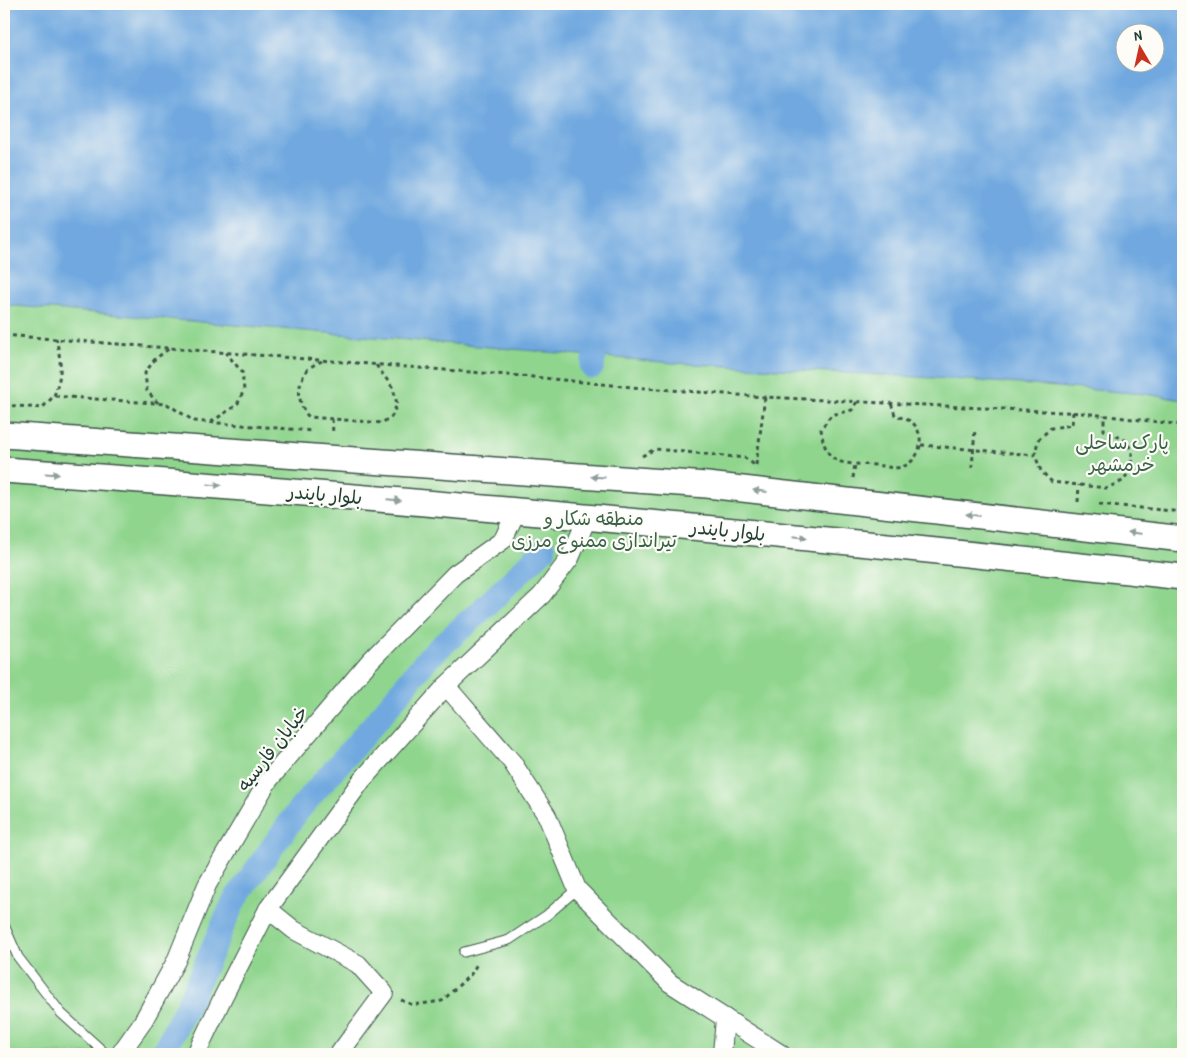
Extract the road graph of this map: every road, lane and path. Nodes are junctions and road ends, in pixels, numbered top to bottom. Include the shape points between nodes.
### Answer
1 (4, 335) edge
2 (56, 338) junction
3 (170, 348) junction
4 (225, 352) junction
5 (322, 360) junction
6 (376, 365) junction
7 (54, 396) dead end
8 (765, 396) junction
9 (857, 402) junction
10 (891, 403) junction
11 (159, 404) dead end
12 (1074, 412) junction
13 (1104, 415) junction
14 (332, 419) junction
15 (211, 422) dead end
16 (1183, 425) edge
17 (975, 429) dead end
18 (333, 433) dead end
19 (4, 435) edge
20 (921, 445) junction
21 (974, 450) junction
22 (1035, 455) junction
23 (855, 464) junction
24 (756, 466) dead end
25 (972, 468) dead end
26 (4, 470) edge
27 (853, 479) dead end
28 (1079, 485) junction
29 (1078, 502) dead end
30 (516, 512) junction
31 (588, 516) junction
32 (1183, 539) edge
33 (1183, 577) edge
34 (446, 686) junction
35 (577, 889) junction
36 (268, 909) junction
37 (4, 925) edge
38 (490, 945) junction
39 (464, 952) dead end
40 (384, 993) junction
41 (725, 1018) junction
42 (106, 1054) edge
43 (120, 1054) edge
44 (196, 1054) edge
45 (339, 1054) edge
46 (722, 1054) edge
47 (781, 1054) edge

1 - 2 path
2 - 3 path
2 - 7 path via 61,378
3 - 4 path
3 - 11 path via 155,359 145,373 147,391
4 - 5 path
4 - 15 path via 242,372 244,390 237,404
5 - 6 path
5 - 14 path via 308,369 300,385 299,401 309,416
6 - 8 path
6 - 14 path via 393,388 397,404 392,416 382,423
8 - 9 path
8 - 24 path
9 - 10 path
9 - 23 path via 852,410 831,415 821,429 823,445 831,457
10 - 12 path
10 - 20 path via 895,415 911,422 918,430
12 - 13 path
12 - 22 path via 1072,425 1051,428 1038,440
13 - 16 path
13 - 28 path via 1104,430 1127,440 1132,453 1131,468 1123,481 1106,488
14 - 18 path
17 - 21 path
32 -> 19 street, بلوار بایندر via 707,485
20 - 21 path
20 - 23 path via 916,458 901,467
21 - 22 path
21 - 25 path
22 - 28 path via 1041,471 1052,482
23 - 27 path
26 -> 30 street, بلوار بایندر via 260,488
28 - 29 path
30 - 31 street, بلوار بایندر
30 - 43 street, خیابان فارسیه via 503,540 455,574 377,654 268,781 207,885 176,961 142,1023
31 -> 33 street, بلوار بایندر
31 - 34 street via 570,558 542,595
34 - 35 street via 512,762 546,816
34 - 36 street via 362,780
35 - 38 lane via 547,915 509,940
35 - 41 street via 670,983
36 - 40 street via 294,930 358,964
36 - 44 street
37 - 42 lane via 18,957 61,1013
38 - 39 lane
38 - 40 path via 471,974 442,1001 413,1005
40 - 45 street
41 - 46 street
41 - 47 street

